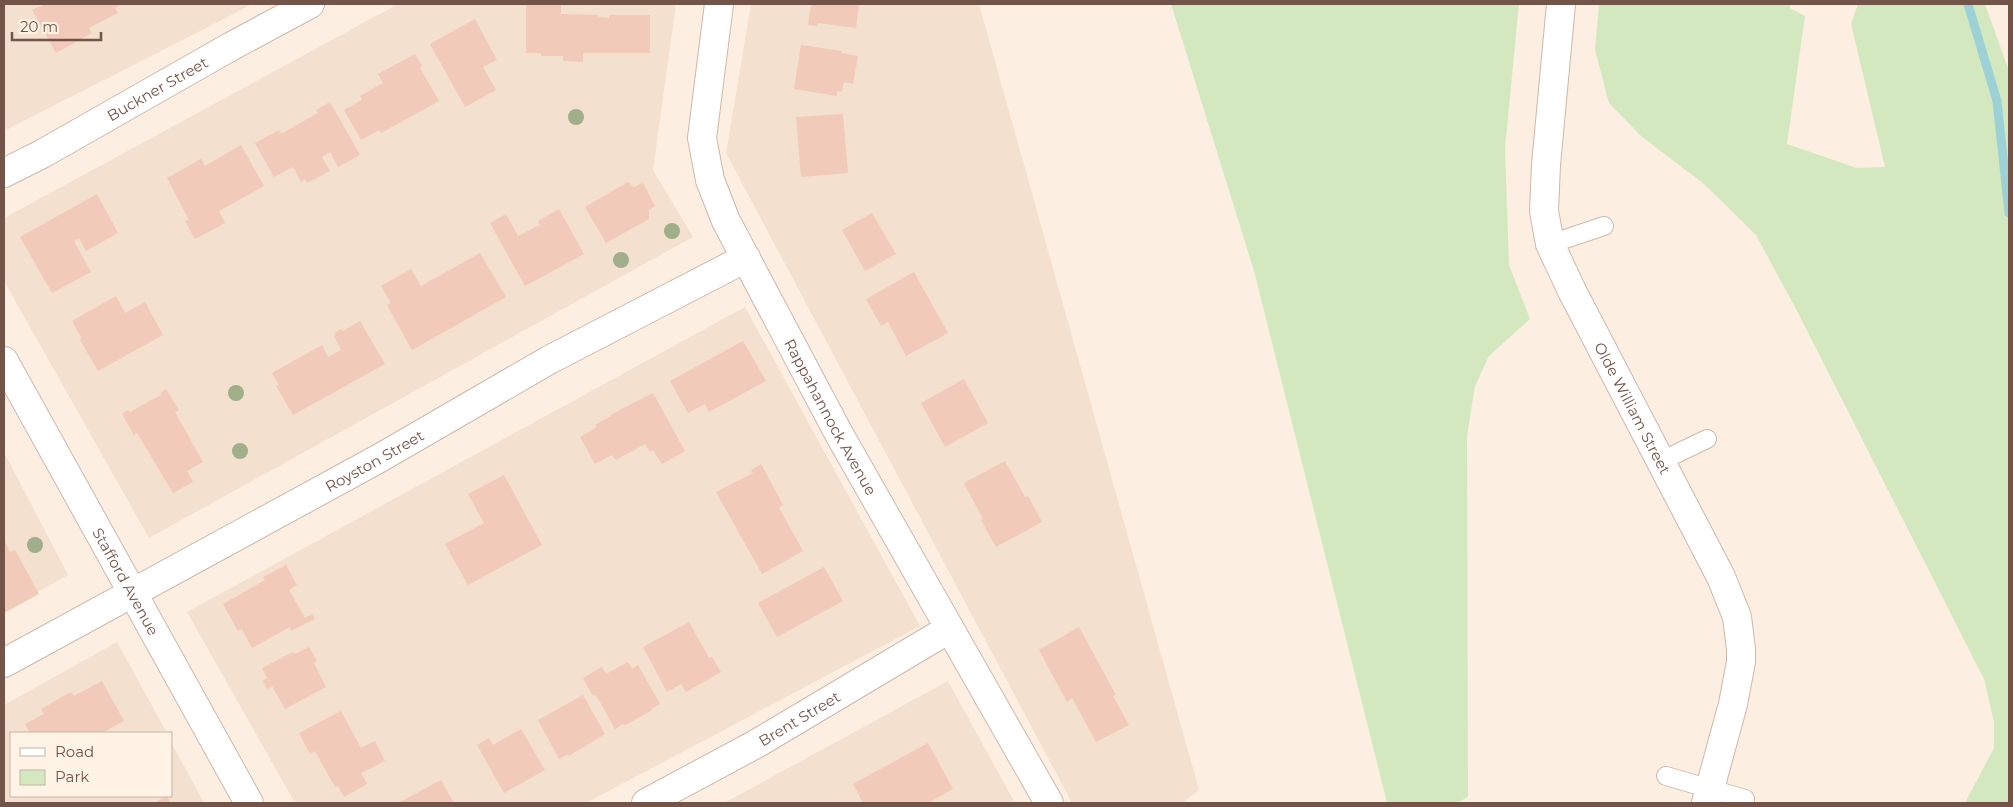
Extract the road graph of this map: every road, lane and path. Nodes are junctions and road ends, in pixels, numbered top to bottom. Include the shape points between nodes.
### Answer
1 (310, 4) edge
2 (719, 4) edge
3 (1561, 4) edge
4 (4, 173) edge
5 (1604, 226) dead end
6 (1550, 244) junction
7 (746, 258) junction
8 (4, 361) edge
9 (1707, 439) dead end
10 (1661, 461) junction
11 (132, 592) junction
12 (949, 629) junction
13 (4, 663) edge
14 (1666, 776) dead end
15 (1708, 796) edge
16 (1745, 799) dead end
17 (249, 803) edge
18 (646, 803) edge
19 (1049, 803) edge

1 - 4 street, Buckner Street
2 - 7 street, Rappahannock Avenue via 702,138 710,180 726,221
3 - 6 street, Olde William Street via 1544,193
5 - 6 lane
6 - 10 street, Olde William Street
7 - 11 street, Royston Street via 549,360 378,459
7 - 12 street, Rappahannock Avenue via 839,434
8 - 11 street, Stafford Avenue
9 - 10 lane
10 - 15 street, Olde William Street via 1730,594 1740,631 1739,676
11 - 13 street, Royston Street
11 - 17 street, Stafford Avenue
12 - 18 street, Brent Street via 756,744
12 - 19 street, Rappahannock Avenue
14 - 15 lane
15 - 16 lane

